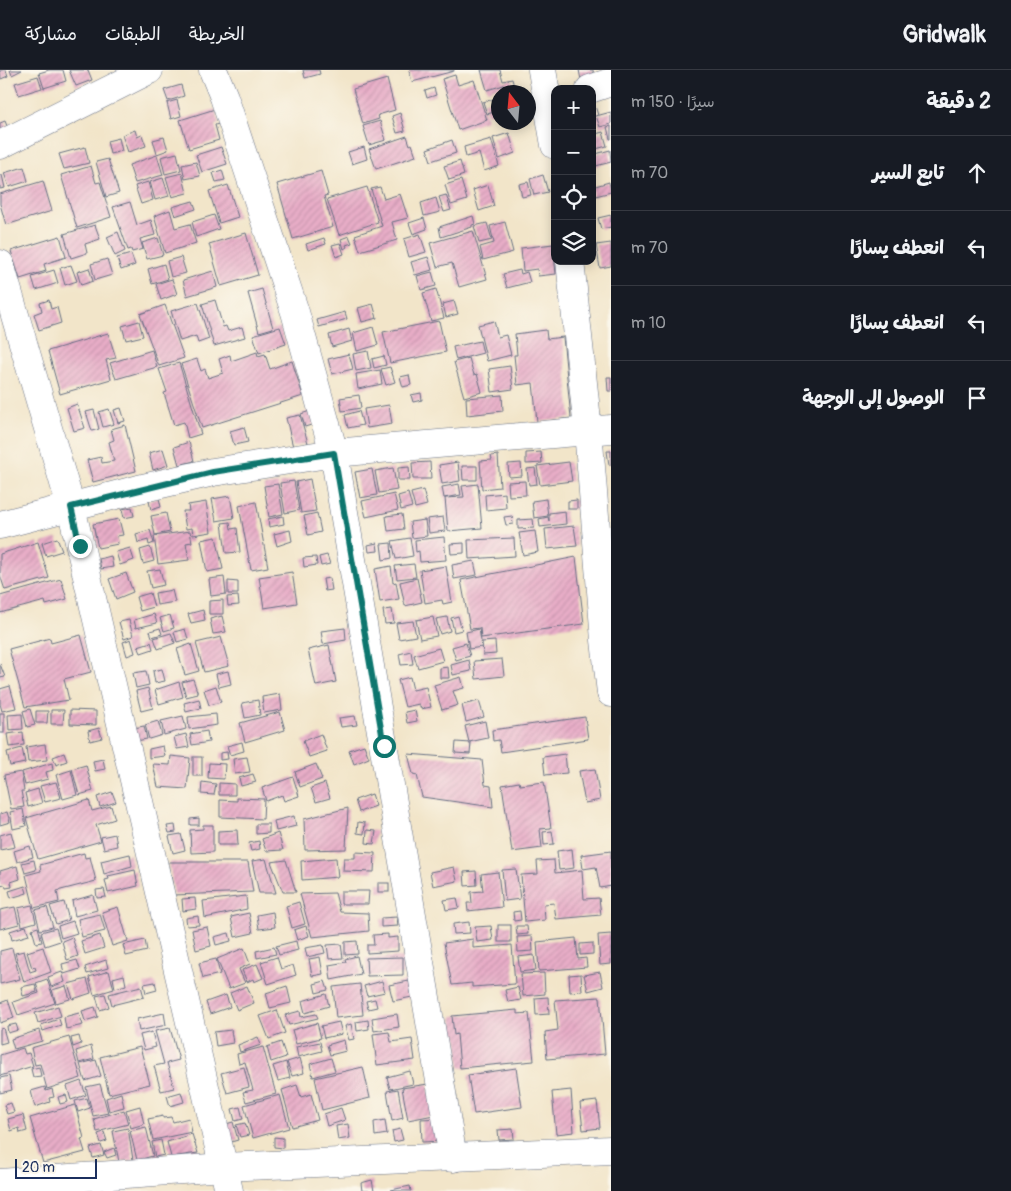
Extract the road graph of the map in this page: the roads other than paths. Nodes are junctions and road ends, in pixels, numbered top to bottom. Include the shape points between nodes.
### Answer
1 (149, 70) edge
2 (213, 70) edge
3 (542, 70) edge
4 (611, 82) edge
5 (596, 87) edge
6 (551, 97) edge
7 (0, 145) edge
8 (0, 264) edge
9 (571, 265) edge
10 (600, 429) edge
11 (334, 453) junction
12 (71, 507) junction
13 (0, 525) edge
14 (611, 693) edge
15 (611, 1150) edge
16 (453, 1158) junction
17 (226, 1179) edge
18 (0, 1183) edge

1 - 7 street
2 - 11 street via 295,312
3 - 6 street
4 - 5 street
8 - 12 street
9 - 10 street
10 - 11 street
10 - 14 street via 605,640
11 - 12 street via 213,472
11 - 16 street
12 - 13 street
12 - 17 street
15 - 16 street
16 - 17 street
17 - 18 street

